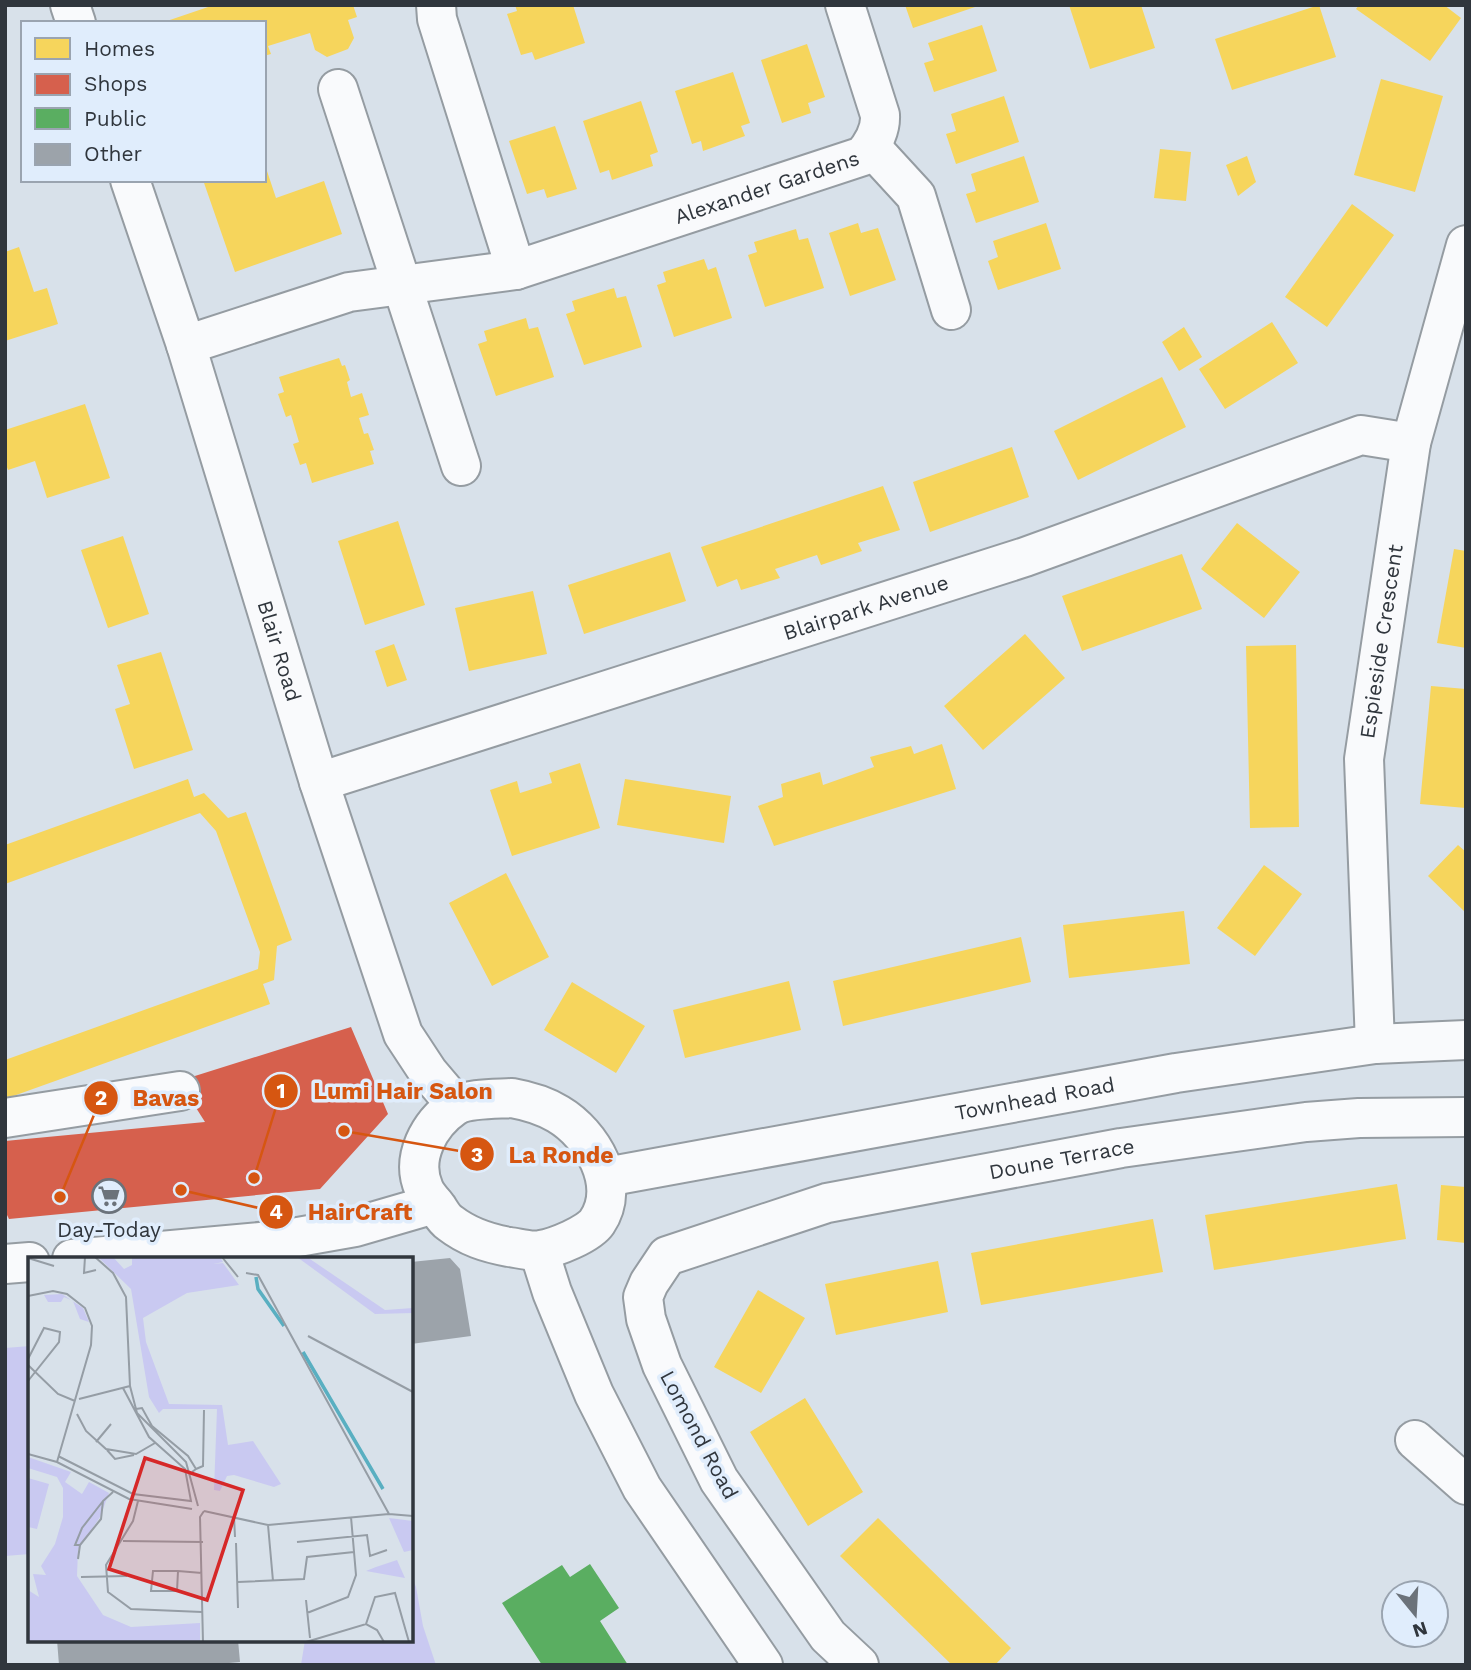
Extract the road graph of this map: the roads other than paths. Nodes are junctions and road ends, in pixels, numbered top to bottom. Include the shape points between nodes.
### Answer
1 (436, 5) edge
2 (845, 5) edge
3 (338, 89) dead end
4 (871, 146) junction
5 (131, 182) edge
6 (1466, 245) edge
7 (516, 270) junction
8 (404, 285) junction
9 (951, 310) dead end
10 (186, 345) junction
11 (1411, 443) junction
12 (461, 466) dead end
13 (319, 782) junction
14 (1466, 1040) edge
15 (1375, 1044) junction
16 (180, 1091) dead end
17 (456, 1105) junction
18 (1466, 1117) edge
19 (5, 1118) edge
20 (606, 1177) junction
21 (434, 1204) junction
22 (539, 1251) junction
23 (667, 1256) joint
24 (94, 1257) edge
25 (28, 1262) edge
26 (5, 1265) edge
27 (1415, 1440) dead end
28 (1466, 1485) edge
29 (762, 1665) edge
30 (859, 1665) edge

1 - 7 street
2 - 4 street, Alexander Gardens via 880,115 881,126
3 - 8 street
4 - 7 street, Alexander Gardens via 850,161
4 - 9 street via 916,196
5 - 10 street, Blair Road
6 - 11 street, Espieside Crescent
7 - 8 street, Alexander Gardens
8 - 10 street, Alexander Gardens via 349,292
8 - 12 street
10 - 13 street, Blair Road
11 - 13 street, Blairpark Avenue via 1361,435 1025,557
11 - 15 street, Espieside Crescent via 1364,759
13 - 17 street, Blair Road via 403,1034
14 - 15 street, Townhead Road
15 - 20 street, Townhead Road via 1176,1073
16 - 19 street
17 - 20 street via 512,1098 536,1103 578,1130 596,1153
17 - 21 street via 426,1136 421,1152 424,1189
18 - 23 street, Doune Terrace via 1346,1119 1121,1148 827,1203
20 - 22 street via 605,1206 596,1225
21 - 22 street via 447,1221 489,1244
21 - 24 street via 355,1227 281,1240
22 - 29 street via 594,1394 642,1488
23 - 30 street, Lomond Road via 643,1297 662,1365 719,1480 828,1636
25 - 26 street
27 - 28 street

